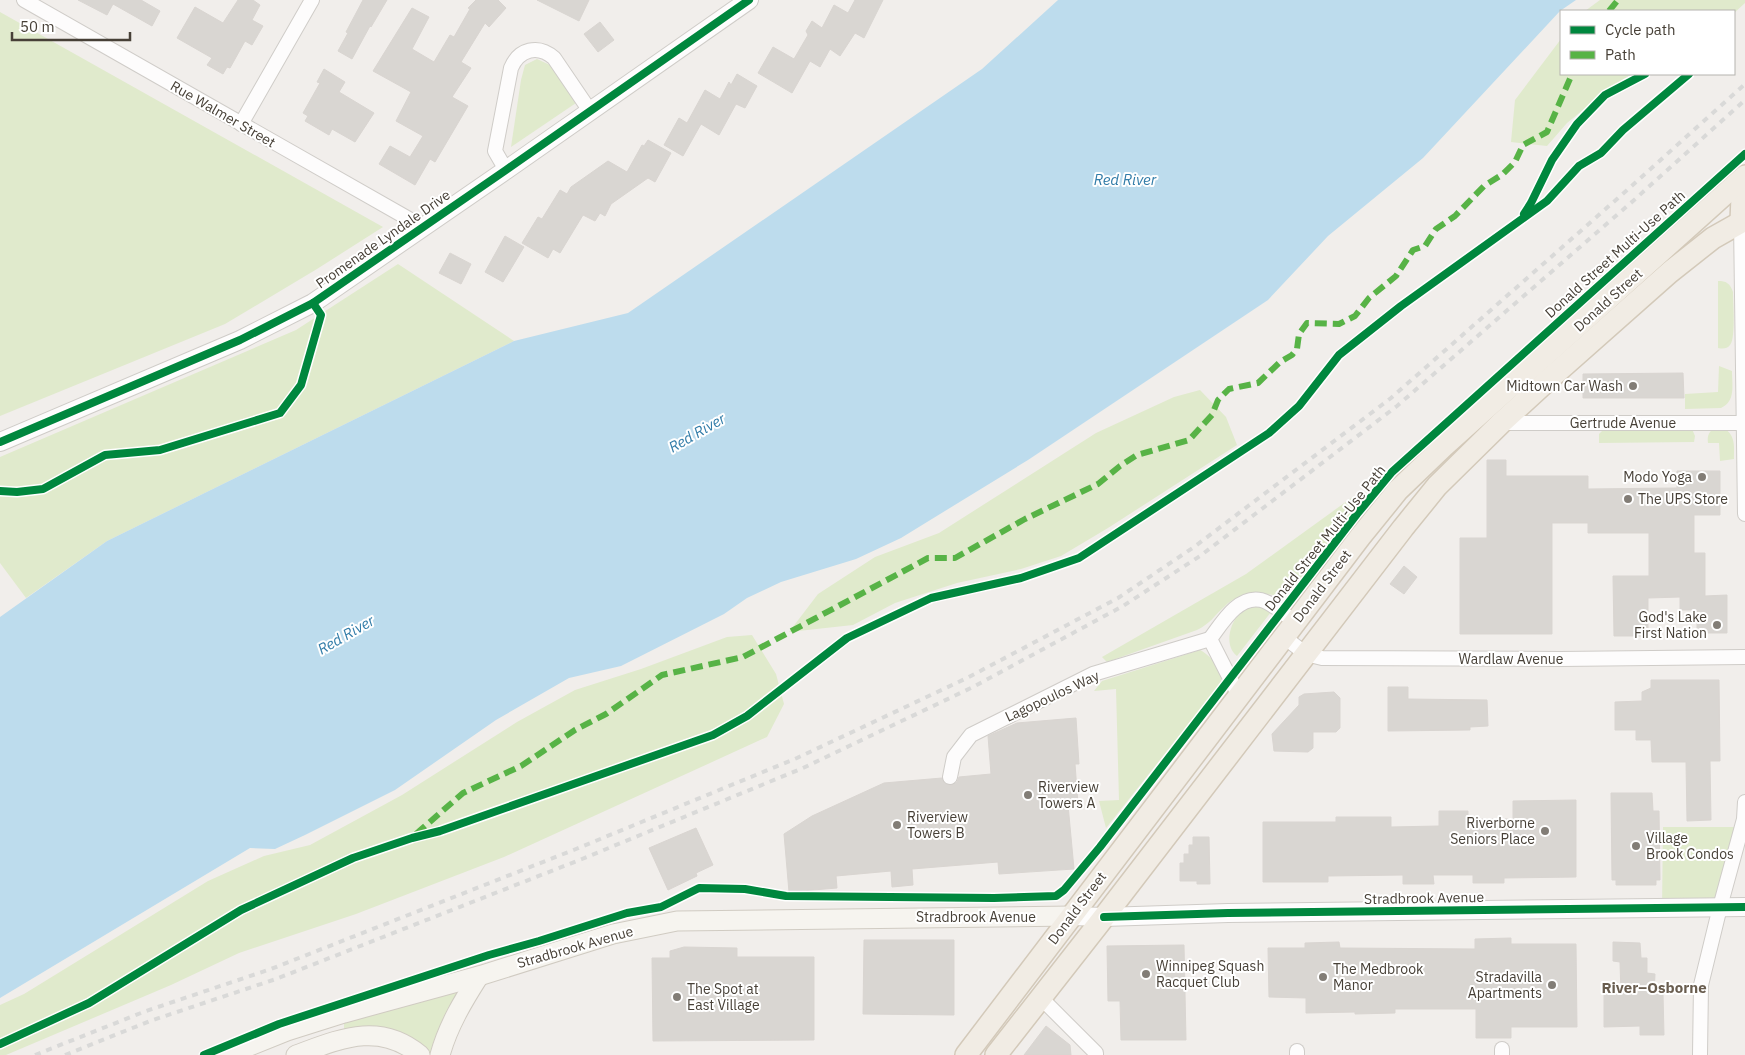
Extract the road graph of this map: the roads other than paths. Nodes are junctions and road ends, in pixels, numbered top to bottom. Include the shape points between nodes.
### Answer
1 (24, 0) edge
2 (312, 0) edge
3 (749, 0) edge
4 (42, 4) edge
5 (590, 111) junction
6 (242, 124) junction
7 (506, 170) junction
8 (1745, 177) edge
9 (1743, 221) edge
10 (423, 227) junction
11 (1501, 423) junction
12 (1744, 423) edge
13 (0, 442) edge
14 (1745, 514) edge
15 (1289, 629) junction
16 (1210, 639) junction
17 (1306, 654) junction
18 (1745, 657) edge
19 (1239, 696) junction
20 (950, 777) dead end
21 (1745, 802) edge
22 (1720, 907) junction
23 (1745, 907) edge
24 (1072, 916) junction
25 (1104, 917) junction
26 (479, 976) junction
27 (1041, 998) junction
28 (227, 1055) edge
29 (296, 1055) edge
30 (420, 1055) edge
31 (440, 1055) edge
32 (966, 1055) edge
33 (996, 1055) edge
34 (1096, 1055) edge
35 (1700, 1055) edge

1 - 4 street, Rue Walmer Street
2 - 6 street
3 - 5 street, Promenade Lyndale Drive
4 - 6 street, Rue Walmer Street
5 - 7 street, Promenade Lyndale Drive
5 - 7 street via 549,53 525,51 511,68 495,151
6 - 10 street, Rue Walmer Street
7 - 10 street, Promenade Lyndale Drive
8 - 9 main road
8 - 15 main road, Donald Street via 1398,490
9 - 11 main road, Donald Street via 1713,238 1670,272
9 - 12 street
10 - 13 street, Promenade Lyndale Drive via 314,303 240,340
11 - 12 street, Gertrude Avenue
11 - 17 main road, Donald Street via 1437,486
12 - 14 street
15 - 16 street via 1263,601 1251,599 1228,615
15 - 17 street, Wardlaw Avenue
15 - 19 main road, Donald Street
16 - 19 street
16 - 20 street, Lagopoulos Way via 1093,674 971,735 954,757
17 - 18 street, Wardlaw Avenue via 1341,659
17 - 25 main road, Donald Street
19 - 24 main road, Donald Street
21 - 22 street via 1744,819
22 - 23 street, Stradbrook Avenue
22 - 25 street, Stradbrook Avenue
22 - 35 street via 1701,985
24 - 25 street, Stradbrook Avenue
24 - 26 main road, Stradbrook Avenue via 677,920 614,934
24 - 32 main road, Donald Street
25 - 27 main road, Donald Street
26 - 28 main road, Stradbrook Avenue via 325,1019
26 - 31 main road via 446,1034
27 - 33 main road, Donald Street
27 - 34 street
29 - 30 main road via 344,1039 373,1035 400,1041

